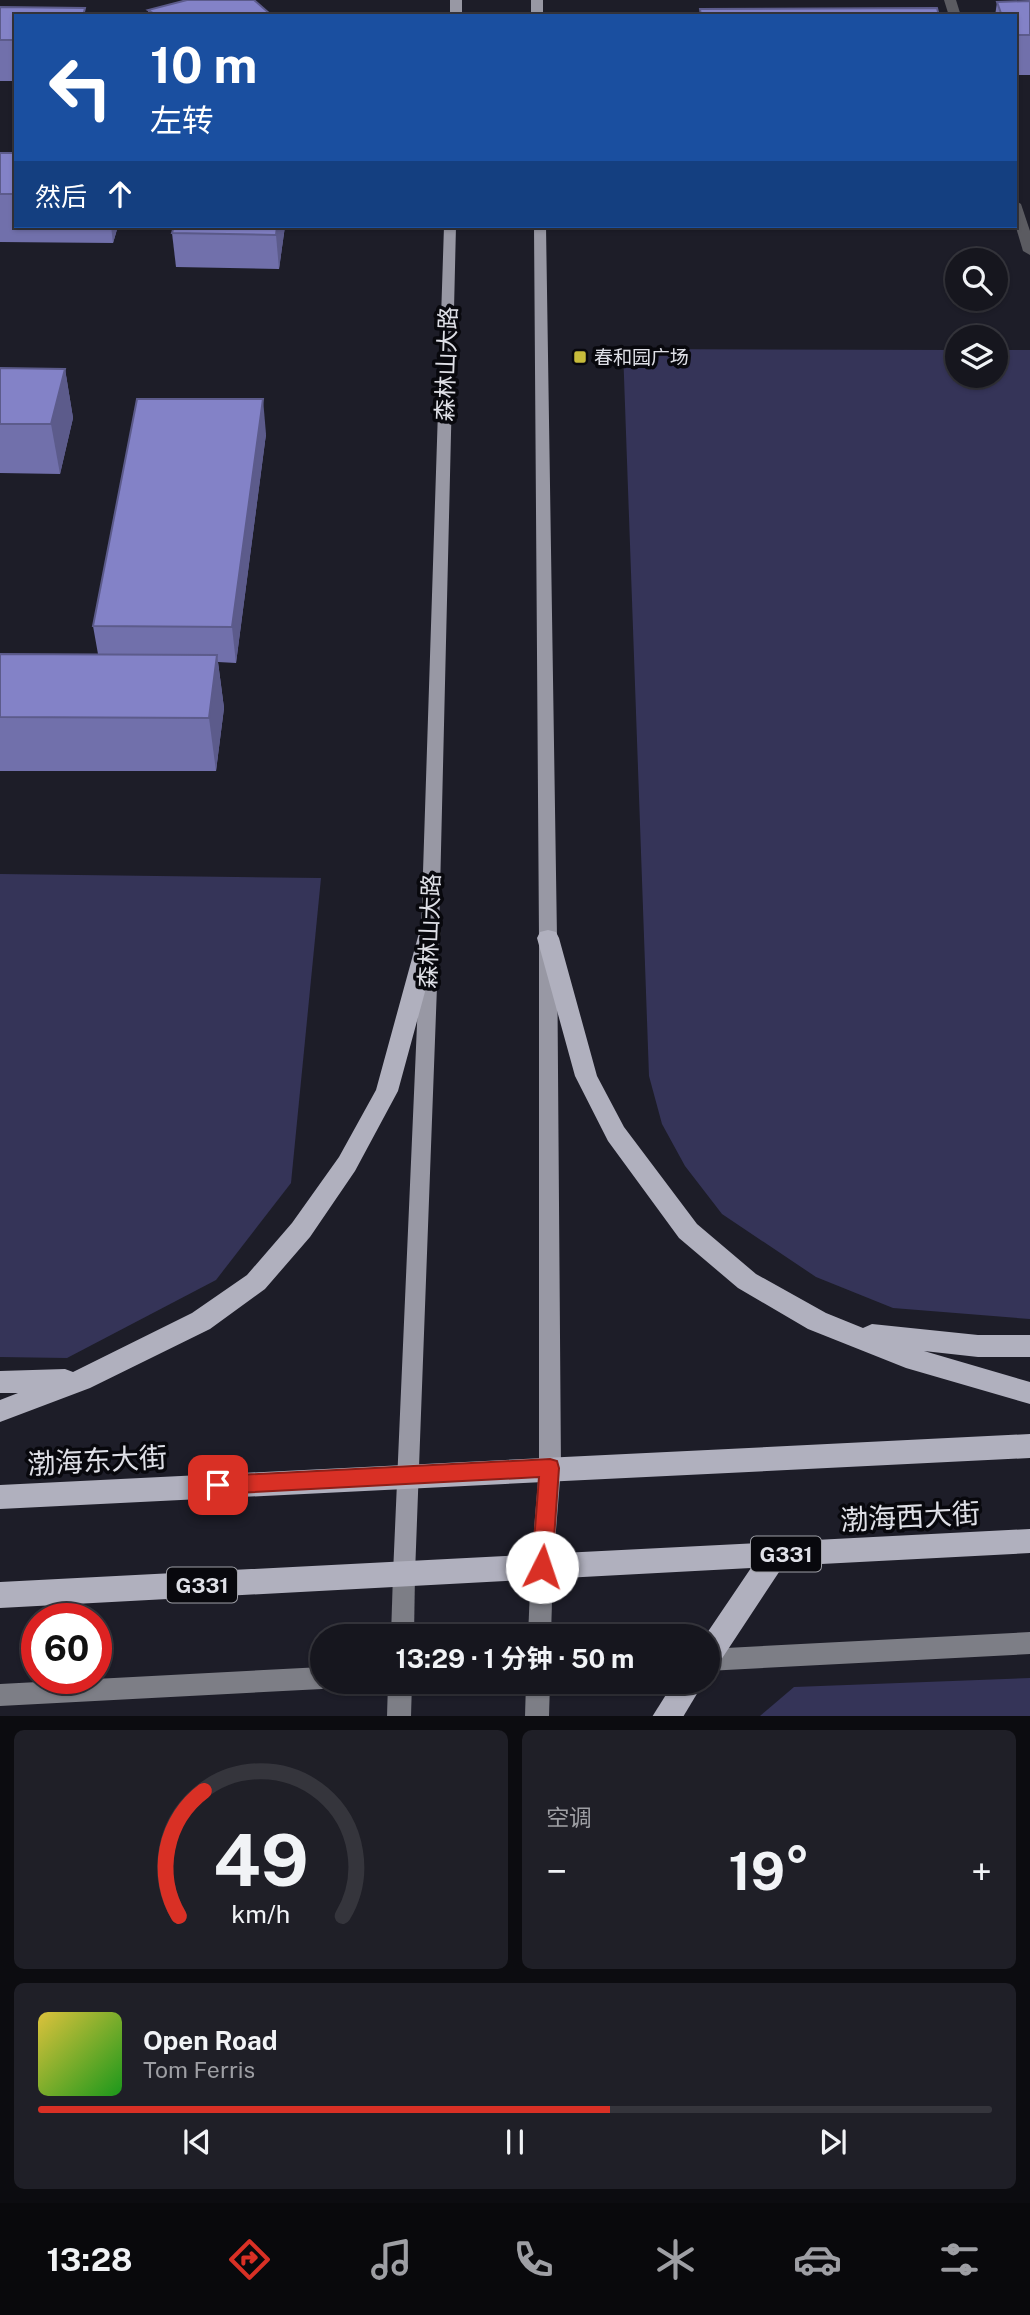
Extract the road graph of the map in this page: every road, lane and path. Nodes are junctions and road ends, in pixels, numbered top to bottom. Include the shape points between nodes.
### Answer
1 (1017, 210) edge
2 (450, 228) edge
3 (540, 228) edge
4 (1030, 251) edge
5 (430, 933) junction
6 (548, 937) junction
7 (844, 1332) junction
8 (1030, 1346) edge
9 (81, 1380) junction
10 (0, 1382) edge
11 (1030, 1393) edge
12 (0, 1411) edge
13 (1030, 1446) edge
14 (550, 1468) junction
15 (407, 1475) junction
16 (0, 1496) edge
17 (1030, 1541) edge
18 (776, 1554) junction
19 (542, 1567) junction
20 (404, 1574) junction
21 (0, 1595) edge
22 (402, 1624) edge
23 (540, 1624) edge
24 (720, 1639) edge
25 (1030, 1643) edge
26 (720, 1658) edge
27 (310, 1679) edge
28 (400, 1694) edge
29 (538, 1694) edge
30 (682, 1694) edge
31 (0, 1695) edge
32 (399, 1716) edge
33 (537, 1716) edge
34 (667, 1716) edge

1 - 4 street
2 - 5 main road, 森林山大路
3 - 6 main road
5 - 9 highway via 387,1091 347,1164 301,1230 256,1282 201,1321
5 - 15 main road, 森林山大路
6 - 7 highway via 586,1076 616,1134 652,1184 688,1231 747,1281
6 - 14 main road
7 - 8 highway via 978,1346
7 - 11 highway via 906,1357
9 - 10 highway
9 - 12 highway
13 - 14 highway
14 - 15 highway, 渤海东大街
14 - 19 main road
15 - 16 highway, 渤海东大街
15 - 20 main road, 森林山大路
17 - 18 highway, 渤海西大街 / G331
18 - 19 highway, 渤海西大街 / G331
18 - 24 highway
19 - 20 highway, G331
19 - 23 street
20 - 21 highway, G331
20 - 22 street, 森林山大路
25 - 26 street
27 - 31 street
28 - 32 street
29 - 33 street
30 - 34 highway

